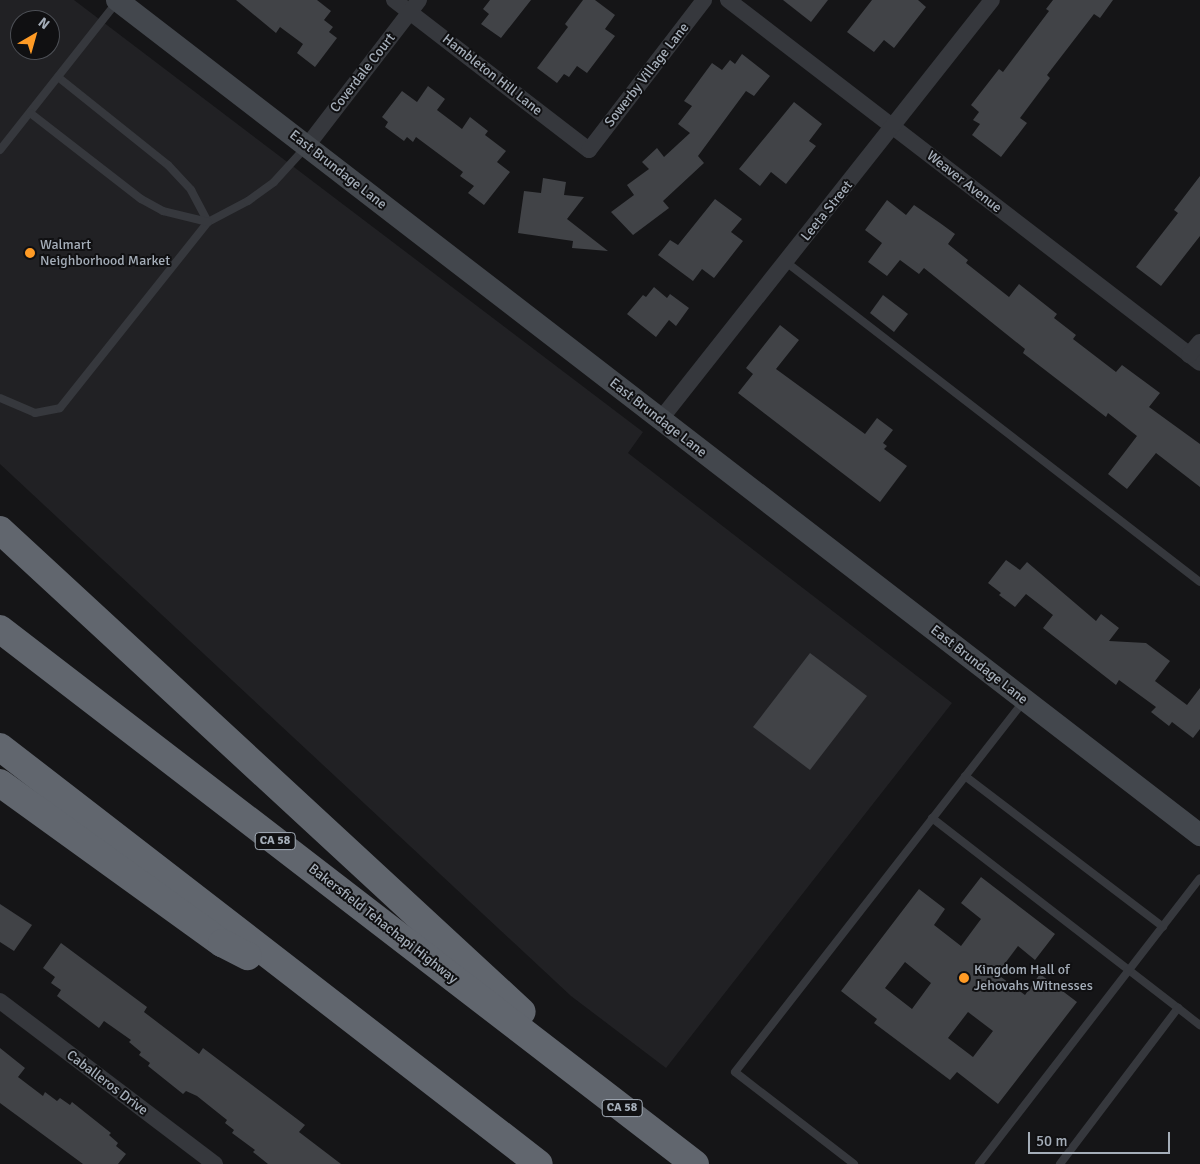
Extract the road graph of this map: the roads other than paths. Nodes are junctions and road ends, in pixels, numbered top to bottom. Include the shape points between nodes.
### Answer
1 (117, 0) edge
2 (394, 0) edge
3 (704, 0) edge
4 (728, 0) edge
5 (992, 0) edge
6 (415, 6) edge
7 (58, 77) junction
8 (30, 113) junction
9 (893, 128) junction
10 (307, 146) junction
11 (0, 150) edge
12 (589, 150) joint
13 (208, 222) junction
14 (786, 262) junction
15 (1200, 342) edge
16 (1195, 359) edge
17 (0, 398) edge
18 (660, 420) junction
19 (0, 530) edge
20 (1200, 582) edge
21 (0, 629) edge
22 (1025, 700) junction
23 (0, 747) edge
24 (965, 776) junction
25 (0, 783) edge
26 (932, 818) junction
27 (1200, 835) edge
28 (1200, 878) edge
29 (1163, 927) junction
30 (1129, 970) junction
31 (306, 984) junction
32 (0, 1001) edge
33 (1178, 1008) junction
34 (1200, 1025) edge
35 (550, 1052) junction
36 (215, 1164) edge
37 (539, 1164) edge
38 (694, 1164) edge
39 (854, 1164) edge
40 (979, 1164) edge
41 (1060, 1164) edge

1 - 7 lane
1 - 10 main road, East Brundage Lane
2 - 6 street, Hambleton Hill Lane
3 - 12 street, Sowerby Village Lane
4 - 9 street, Weaver Avenue
5 - 9 street, Leeta Street
6 - 10 street, Coverdale Court
6 - 12 street, Hambleton Hill Lane
7 - 8 lane
7 - 13 lane via 168,165 191,190
8 - 11 lane
8 - 13 lane via 142,199 163,211
9 - 14 street, Leeta Street
9 - 16 street, Weaver Avenue
10 - 13 lane via 274,182 248,201
10 - 18 main road, East Brundage Lane
13 - 17 lane via 60,408 35,413
14 - 18 street, Leeta Street
14 - 20 lane
15 - 16 street
18 - 22 main road, East Brundage Lane
19 - 35 highway via 518,1007
21 - 35 highway, Bakersfield Tehachapi Highway / CA 58
22 - 24 lane
22 - 27 main road, East Brundage Lane
23 - 31 highway
24 - 26 lane
24 - 29 lane
25 - 31 highway via 222,943
26 - 30 lane
26 - 39 lane via 735,1072
28 - 29 lane
29 - 30 lane
30 - 33 lane
30 - 40 lane
31 - 37 highway
32 - 36 street, Caballeros Drive
33 - 34 lane
33 - 41 lane
35 - 38 highway, Bakersfield Tehachapi Highway / CA 58

